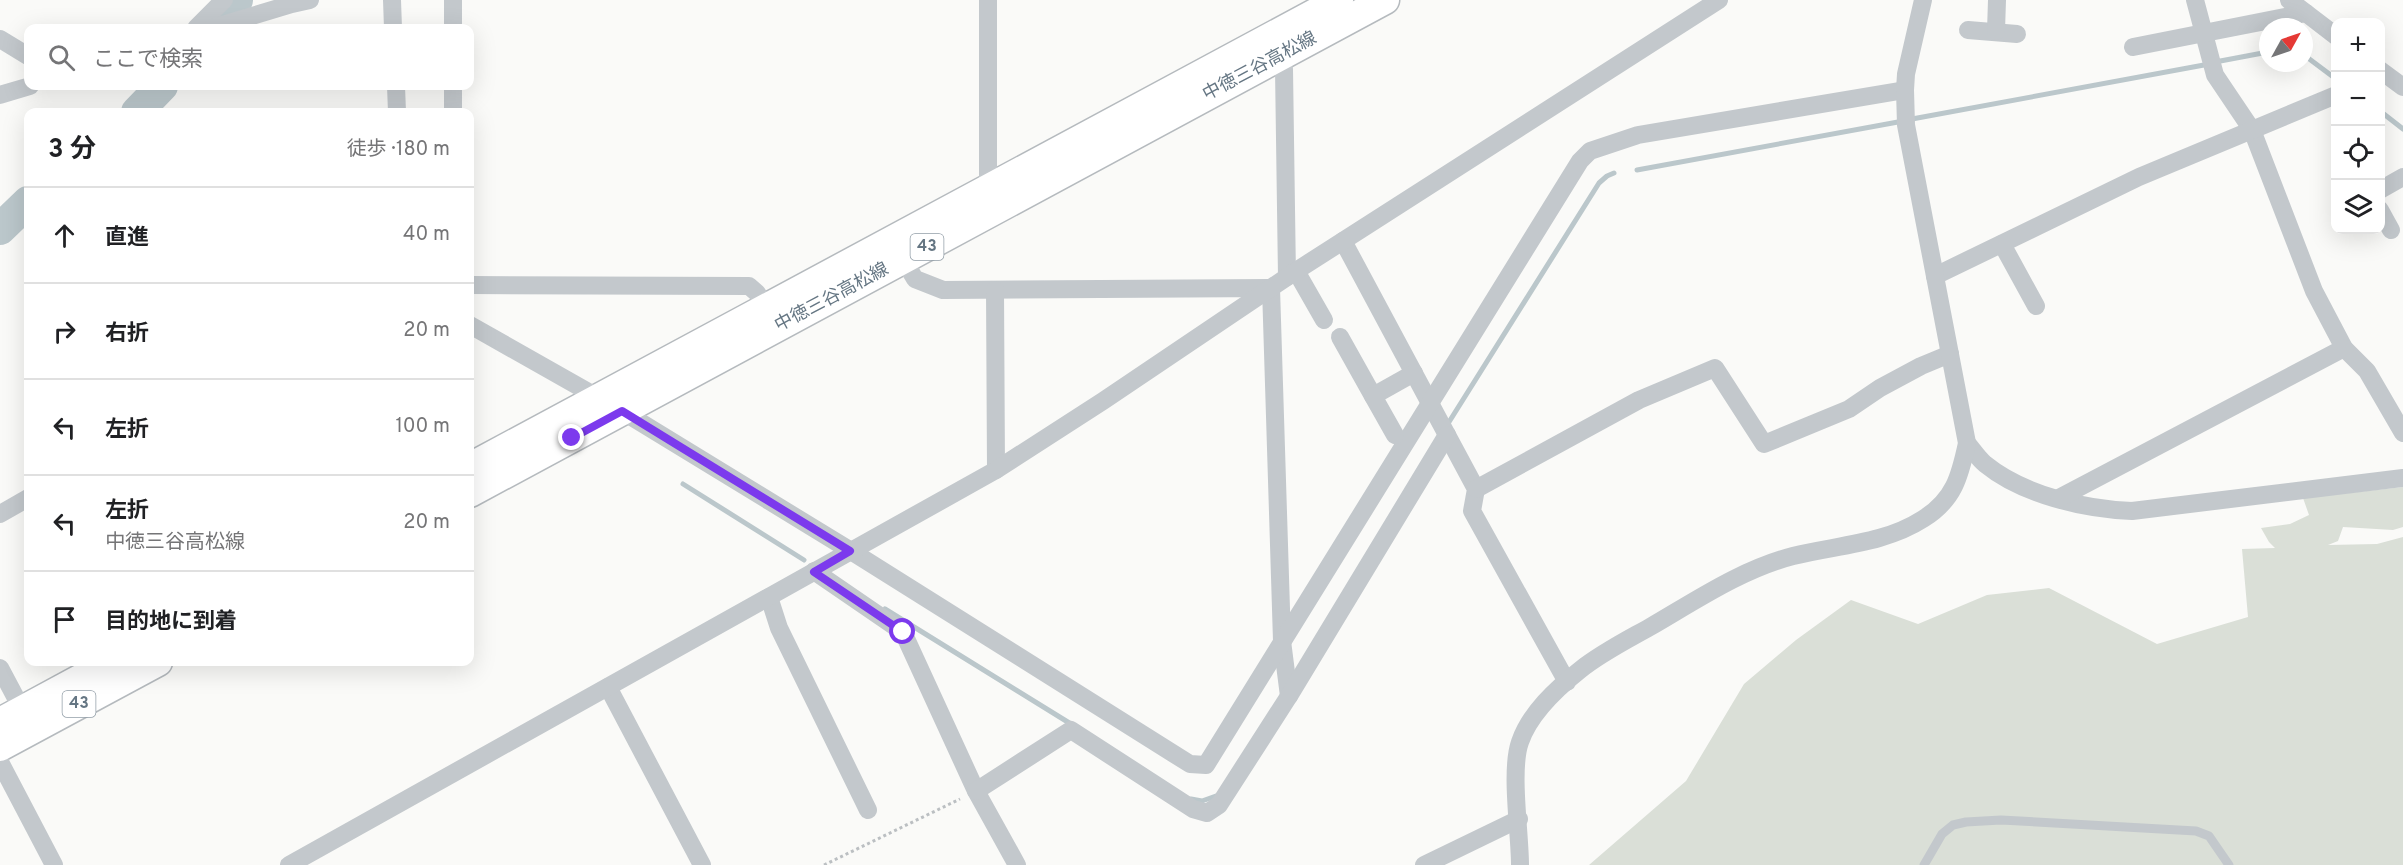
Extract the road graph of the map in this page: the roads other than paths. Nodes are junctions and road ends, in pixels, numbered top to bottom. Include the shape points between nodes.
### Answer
1 (224, 0) edge
2 (310, 0) edge
3 (392, 0) edge
4 (453, 0) edge
5 (988, 0) edge
6 (1385, 0) edge
7 (1719, 0) edge
8 (1923, 0) edge
9 (1997, 0) edge
10 (2194, 0) edge
11 (2289, 0) edge
12 (1340, 5) edge
13 (2306, 13) junction
14 (200, 24) edge
15 (225, 24) edge
16 (393, 24) edge
17 (453, 24) edge
18 (1968, 30) dead end
19 (1996, 31) junction
20 (2331, 32) edge
21 (2202, 33) junction
22 (2017, 34) dead end
23 (0, 39) edge
24 (2133, 47) dead end
25 (24, 54) edge
26 (1278, 57) junction
27 (2383, 72) edge
28 (2403, 87) edge
29 (24, 88) edge
30 (396, 90) edge
31 (453, 90) edge
32 (1905, 90) junction
33 (0, 95) edge
34 (2331, 97) edge
35 (397, 108) edge
36 (453, 108) edge
37 (2252, 130) junction
38 (2403, 177) edge
39 (2385, 187) edge
40 (988, 200) junction
41 (2385, 219) edge
42 (2391, 230) dead end
43 (1343, 241) junction
44 (2002, 244) junction
45 (898, 250) junction
46 (1292, 274) junction
47 (1935, 276) junction
48 (474, 285) edge
49 (1271, 288) junction
50 (995, 290) junction
51 (2036, 306) dead end
52 (772, 317) junction
53 (1324, 320) dead end
54 (474, 328) edge
55 (1340, 337) dead end
56 (2344, 348) junction
57 (1950, 354) junction
58 (1414, 374) junction
59 (1373, 396) junction
60 (1430, 402) junction
61 (609, 405) junction
62 (2403, 433) edge
63 (1395, 435) dead end
64 (1447, 435) junction
65 (1967, 443) junction
66 (474, 466) edge
67 (996, 470) junction
68 (2403, 478) edge
69 (1476, 489) junction
70 (474, 490) edge
71 (2059, 498) junction
72 (24, 500) edge
73 (0, 514) edge
74 (850, 551) junction
75 (814, 572) junction
76 (769, 597) junction
77 (1282, 641) junction
78 (105, 666) edge
79 (148, 666) edge
80 (0, 669) edge
81 (1567, 682) junction
82 (608, 687) junction
83 (1289, 696) junction
84 (19, 720) edge
85 (0, 747) edge
86 (0, 762) edge
87 (976, 791) junction
88 (868, 810) dead end
89 (1519, 819) junction
90 (54, 865) edge
91 (289, 865) edge
92 (702, 865) edge
93 (1017, 865) edge
94 (1424, 865) edge
95 (1520, 865) edge
96 (1924, 865) edge
97 (2229, 865) edge

1 - 14 street
2 - 15 street
3 - 16 street
4 - 17 street
5 - 40 street
6 - 12 main road, 中徳三谷高松線 / 43
7 - 43 street
8 - 32 street
9 - 19 street
10 - 21 street
11 - 13 street
12 - 26 main road, 中徳三谷高松線 / 43
12 - 40 main road, 中徳三谷高松線 / 43
13 - 20 street
13 - 21 street
18 - 19 street
19 - 22 street
21 - 24 street
21 - 37 street via 2215,75
23 - 25 street
26 - 40 main road, 中徳三谷高松線 / 43
26 - 46 street via 1284,69
27 - 28 street
29 - 33 street
30 - 35 street
31 - 36 street
32 - 47 street via 1906,125
32 - 60 street via 1638,135 1590,151 1580,161
34 - 37 street
37 - 44 street via 2139,177
37 - 56 street via 2314,291
38 - 39 street
40 - 45 main road, 中徳三谷高松線 / 43
41 - 42 street
43 - 46 street
43 - 58 street
44 - 47 street
44 - 51 street
45 - 50 street via 915,279 943,290
45 - 52 main road, 中徳三谷高松線 / 43
46 - 49 street
46 - 53 street
47 - 57 street
48 - 52 street via 749,286
49 - 50 street
49 - 67 street
49 - 77 street
50 - 67 street
52 - 61 main road, 中徳三谷高松線 / 43
54 - 61 street
55 - 59 street
56 - 62 street via 2367,371
56 - 71 street
57 - 65 street
57 - 69 street via 1880,388 1849,409 1764,444 1715,368 1639,400
58 - 59 street
58 - 60 street
59 - 63 street
60 - 64 street
60 - 77 street
61 - 66 main road, 中徳三谷高松線 / 43
61 - 70 main road, 中徳三谷高松線 / 43
61 - 74 street
64 - 69 street
64 - 83 street
65 - 71 street via 2001,475
65 - 81 street via 1953,491 1925,518 1900,531 1852,546 1792,557 1721,586 1580,669
67 - 74 street
68 - 71 street via 2132,511 2081,506
69 - 81 street via 1472,511
72 - 73 street
74 - 75 street
74 - 77 street via 1190,764 1206,765
75 - 76 street
75 - 87 street via 903,632
76 - 82 street
76 - 88 street via 779,628
77 - 83 street
78 - 84 main road, 43
79 - 84 main road, 43
80 - 84 street
81 - 89 street via 1529,722 1519,745
82 - 91 street
82 - 92 street
83 - 87 street via 1219,805 1207,813 1192,808 1071,730
84 - 85 main road, 43
86 - 90 street
87 - 93 street
89 - 94 street
89 - 95 street
96 - 97 lane via 1942,834 1953,825 2001,820 2196,831 2209,836

